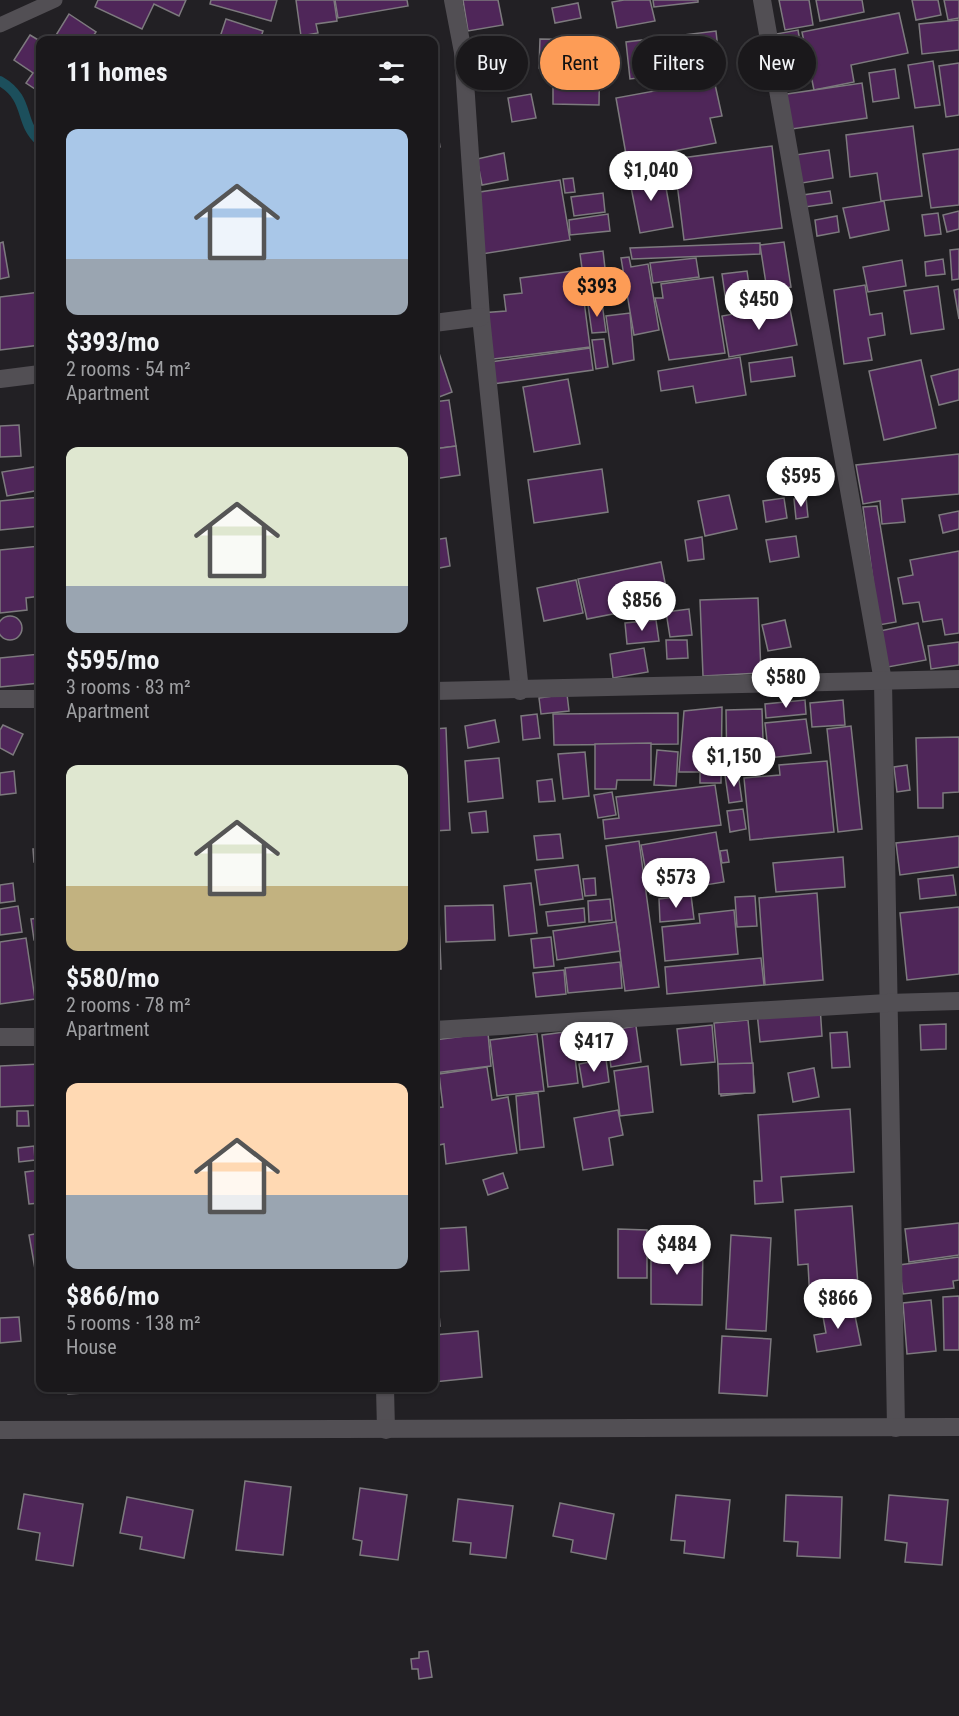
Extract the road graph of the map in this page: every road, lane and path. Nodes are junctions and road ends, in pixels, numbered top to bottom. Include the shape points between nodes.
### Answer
1 (55, 0) edge
2 (453, 0) edge
3 (762, 0) edge
4 (0, 25) edge
5 (481, 317) junction
6 (438, 322) edge
7 (36, 374) edge
8 (0, 379) edge
9 (959, 679) edge
10 (883, 681) junction
11 (520, 691) junction
12 (438, 692) edge
13 (0, 699) edge
14 (36, 699) edge
15 (959, 1001) edge
16 (887, 1003) junction
17 (438, 1030) edge
18 (0, 1037) edge
19 (36, 1037) edge
20 (385, 1392) edge
21 (959, 1427) edge
22 (896, 1428) junction
23 (0, 1430) edge
24 (386, 1430) junction

1 - 4 lane
2 - 5 street via 463,52
3 - 10 street
5 - 6 street
5 - 11 street
7 - 8 street
9 - 10 street
10 - 11 street
10 - 16 street
11 - 12 street
13 - 14 street
15 - 16 street
16 - 17 street
16 - 22 street
18 - 19 street
20 - 24 street
21 - 22 street
22 - 24 street
23 - 24 street

